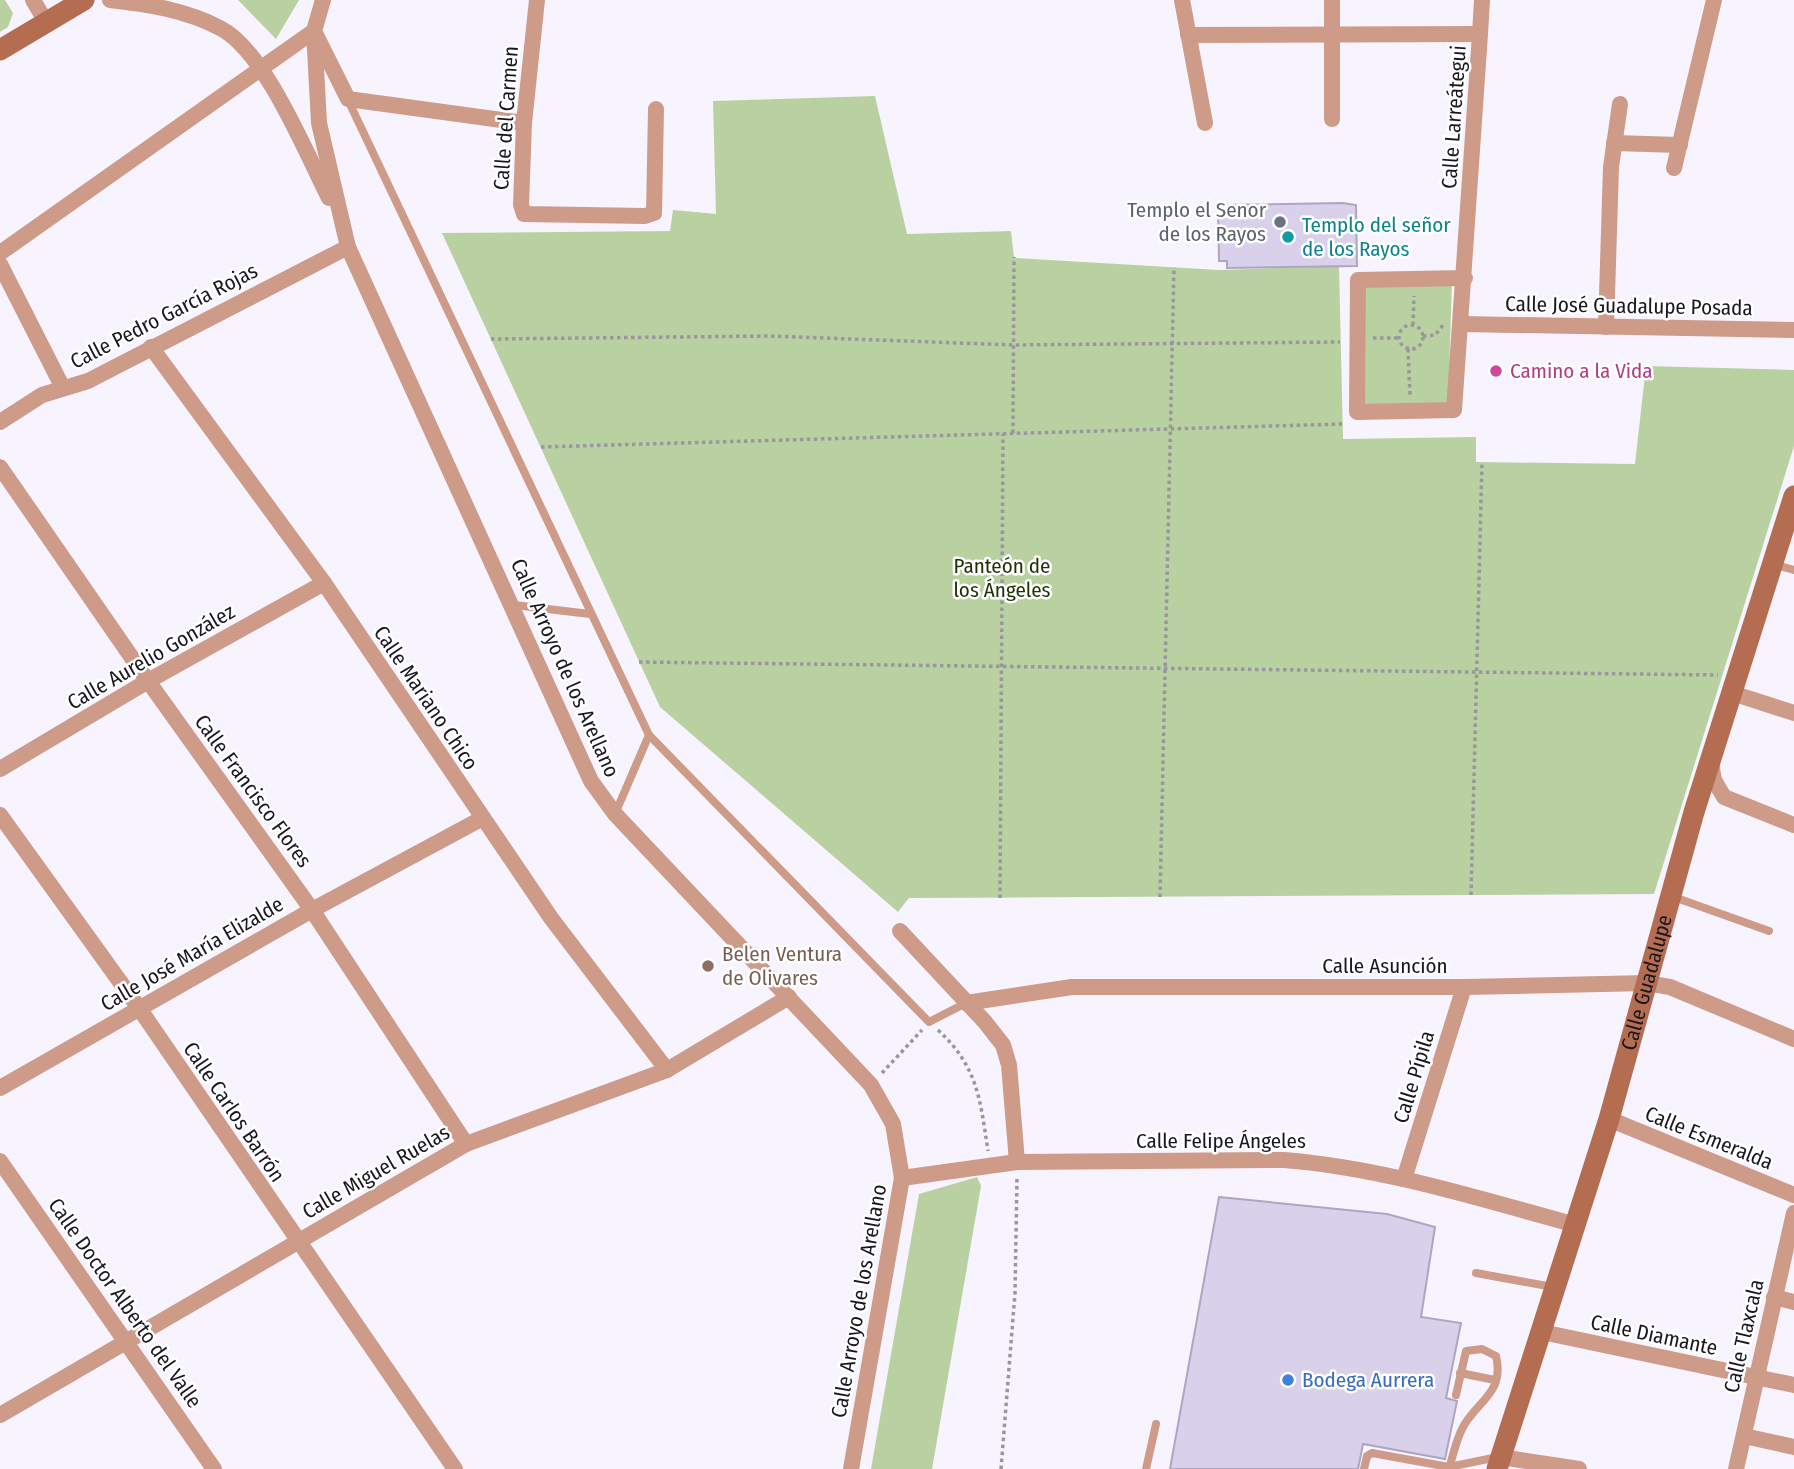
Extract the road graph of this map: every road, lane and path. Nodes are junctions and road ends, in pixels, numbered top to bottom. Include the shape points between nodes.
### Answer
1 (33, 0) edge
2 (84, 0) edge
3 (110, 0) edge
4 (323, 0) edge
5 (537, 0) edge
6 (1182, 0) edge
7 (1332, 0) edge
8 (1482, 0) edge
9 (1714, 0) edge
10 (46, 22) junction
11 (314, 31) junction
12 (1331, 32) junction
13 (1480, 34) junction
14 (1188, 35) junction
15 (0, 50) edge
16 (264, 69) junction
17 (348, 99) junction
18 (1620, 104) dead end
19 (656, 109) dead end
20 (1332, 119) dead end
21 (524, 122) junction
22 (1205, 123) dead end
23 (1614, 143) junction
24 (1680, 145) junction
25 (1674, 168) dead end
26 (339, 219) junction
27 (348, 247) junction
28 (0, 253) edge
29 (1014, 257) dead end
30 (0, 264) edge
31 (1174, 267) dead end
32 (1415, 278) junction
33 (1465, 278) junction
34 (1462, 324) junction
35 (1413, 325) junction
36 (1606, 327) junction
37 (1794, 330) edge
38 (1435, 335) dead end
39 (1423, 336) junction
40 (1357, 338) junction
41 (1399, 338) junction
42 (491, 339) dead end
43 (1340, 342) dead end
44 (1172, 344) junction
45 (1013, 345) junction
46 (150, 347) junction
47 (1408, 349) junction
48 (62, 388) junction
49 (1410, 413) junction
50 (0, 422) edge
51 (1342, 424) dead end
52 (1171, 428) junction
53 (1003, 433) junction
54 (1013, 433) junction
55 (541, 447) dead end
56 (1482, 462) dead end
57 (0, 467) edge
58 (1794, 496) edge
59 (1772, 565) junction
60 (1794, 570) edge
61 (324, 583) junction
62 (514, 605) junction
63 (590, 614) junction
64 (639, 662) dead end
65 (1002, 667) junction
66 (1166, 669) junction
67 (1476, 673) junction
68 (148, 681) junction
69 (1727, 684) junction
70 (1794, 713) edge
71 (649, 735) junction
72 (1711, 763) junction
73 (0, 769) edge
74 (1724, 797) junction
75 (1694, 812) junction
76 (615, 814) junction
77 (0, 815) edge
78 (481, 819) junction
79 (1794, 825) edge
80 (1471, 895) dead end
81 (1671, 896) junction
82 (1160, 897) dead end
83 (1000, 898) dead end
84 (312, 910) junction
85 (900, 931) dead end
86 (1769, 931) dead end
87 (1647, 983) junction
88 (1464, 987) junction
89 (789, 997) junction
90 (966, 1003) junction
91 (139, 1008) junction
92 (929, 1022) junction
93 (1794, 1039) edge
94 (667, 1070) junction
95 (871, 1084) junction
96 (0, 1088) edge
97 (1609, 1119) junction
98 (466, 1144) junction
99 (0, 1161) edge
100 (1017, 1162) junction
101 (990, 1166) junction
102 (902, 1178) junction
103 (1404, 1179) junction
104 (1794, 1195) edge
105 (1794, 1213) edge
106 (1576, 1225) junction
107 (297, 1243) junction
108 (1476, 1273) dead end
109 (1556, 1287) junction
110 (1774, 1297) junction
111 (1794, 1302) edge
112 (1542, 1332) junction
113 (128, 1342) junction
114 (1460, 1373) junction
115 (1756, 1378) junction
116 (1495, 1380) junction
117 (1794, 1385) edge
118 (1456, 1395) dead end
119 (0, 1415) edge
120 (1156, 1424) dead end
121 (1744, 1436) junction
122 (1794, 1447) edge
123 (1499, 1463) edge
124 (1449, 1468) edge
125 (214, 1469) edge
126 (454, 1469) edge
127 (851, 1469) edge
128 (1001, 1469) edge
129 (1146, 1469) edge
130 (1364, 1469) edge
131 (1579, 1469) edge
132 (1736, 1469) edge

1 - 10 street
2 - 10 street
3 - 16 street, Calle Arroyo de los Arellano via 171,11 222,28
4 - 11 street
5 - 21 street, Calle del Carmen
6 - 14 street
7 - 12 street
8 - 13 street, Calle Larreátegui
9 - 24 street
10 - 15 street
11 - 16 street
11 - 17 street, Calle Arroyo de los Arellano
11 - 26 street, Calle Arroyo de los Arellano via 319,123
12 - 13 street
12 - 14 street
12 - 20 street
13 - 33 street, Calle Larreátegui
14 - 22 street
16 - 26 street, Calle Arroyo de los Arellano
16 - 28 street
17 - 21 street
17 - 63 lane, Calle Arroyo de los Arellano
18 - 23 street
19 - 21 street, Calle del Carmen via 656,202 654,213 645,216 524,214
23 - 24 street
23 - 36 street
24 - 25 street
26 - 27 street, Calle Arroyo de los Arellano
27 - 46 street, Calle Pedro García Rojas
27 - 62 street, Calle Arroyo de los Arellano
29 - 45 path
30 - 48 street
31 - 44 path
32 - 33 street, Calle Larreátegui
32 - 35 path
32 - 40 street, Calle Larreátegui via 1358,280
33 - 34 street, Calle Larreátegui
34 - 36 street, Calle José Guadalupe Posada
34 - 49 street, Calle Larreátegui via 1454,410
35 - 39 path
35 - 41 path via 1402,330
36 - 37 street, Calle José Guadalupe Posada
38 - 39 path
39 - 47 path via 1419,346
40 - 41 path
40 - 49 street, Calle Larreátegui via 1357,412
41 - 47 path
42 - 45 path via 770,336
43 - 44 path
44 - 45 path
44 - 52 path
45 - 54 path
46 - 48 street, Calle Pedro García Rojas via 88,381
46 - 61 street, Calle Mariano Chico
47 - 49 path
48 - 50 street, Calle Pedro García Rojas
51 - 52 path
52 - 54 path
52 - 66 path
53 - 54 path
53 - 55 path
53 - 65 path
56 - 67 path
57 - 68 street, Calle Francisco Flores
58 - 59 street, Calle Guadalupe
59 - 60 lane
59 - 69 street, Calle Guadalupe
61 - 68 street, Calle Aurelio González
61 - 78 street, Calle Mariano Chico
62 - 63 lane
62 - 76 street, Calle Arroyo de los Arellano via 591,781
63 - 71 lane, Calle Arroyo de los Arellano
64 - 65 path
65 - 66 path
65 - 83 path
66 - 67 path
66 - 82 path
67 - 69 path
67 - 80 path
68 - 73 street, Calle Aurelio González
68 - 84 street, Calle Francisco Flores
69 - 70 street
69 - 72 street, Calle Guadalupe
71 - 76 lane
71 - 92 lane, Calle Arroyo de los Arellano
72 - 74 street
72 - 75 street, Calle Guadalupe
74 - 75 street
74 - 79 street
75 - 81 street, Calle Guadalupe
76 - 89 street, Calle Arroyo de los Arellano
77 - 91 street, Calle Carlos Barrón
78 - 84 street, Calle José María Elizalde
78 - 94 street, Calle Mariano Chico
81 - 86 lane
81 - 87 street, Calle Guadalupe
84 - 91 street, Calle José María Elizalde
84 - 98 street, Calle Francisco Flores
85 - 90 street
87 - 88 street, Calle Asunción
87 - 93 street, Calle Asunción via 1670,987
87 - 97 street, Calle Guadalupe
88 - 90 street, Calle Asunción via 1072,987
88 - 103 street, Calle Pípila
89 - 94 street, Calle Miguel Ruelas
89 - 95 street, Calle Arroyo de los Arellano
90 - 92 lane
90 - 100 street via 1003,1045 1009,1065
91 - 96 street, Calle José María Elizalde
91 - 107 street, Calle Carlos Barrón
92 - 95 path
92 - 101 path via 960,1051 980,1095
94 - 98 street, Calle Miguel Ruelas
95 - 102 street, Calle Arroyo de los Arellano via 893,1124
97 - 104 street, Calle Esmeralda
97 - 106 street, Calle Guadalupe
98 - 107 street, Calle Miguel Ruelas
99 - 113 street, Calle Doctor Alberto del Valle
100 - 101 street, Calle Felipe Ángeles
100 - 103 street, Calle Felipe Ángeles via 1284,1160
100 - 128 path via 1015,1293
101 - 102 street, Calle Felipe Ángeles
102 - 127 street, Calle Arroyo de los Arellano
103 - 106 street, Calle Felipe Ángeles
105 - 110 street, Calle Tlaxcala
106 - 109 street, Calle Guadalupe
107 - 113 street, Calle Miguel Ruelas
107 - 126 street, Calle Carlos Barrón
108 - 109 lane
109 - 112 street, Calle Guadalupe
110 - 111 street
110 - 115 street, Calle Tlaxcala
112 - 115 street, Calle Diamante
112 - 123 street, Calle Guadalupe
113 - 119 street, Calle Miguel Ruelas
113 - 125 street, Calle Doctor Alberto del Valle
114 - 116 lane
114 - 116 lane via 1466,1351 1482,1349 1496,1356
114 - 118 lane
115 - 117 street, Calle Diamante
115 - 121 street, Calle Tlaxcala
116 - 124 lane via 1492,1393 1462,1429
120 - 129 lane
121 - 122 street
121 - 132 street, Calle Tlaxcala
123 - 124 lane
123 - 131 street
124 - 130 lane via 1372,1453

